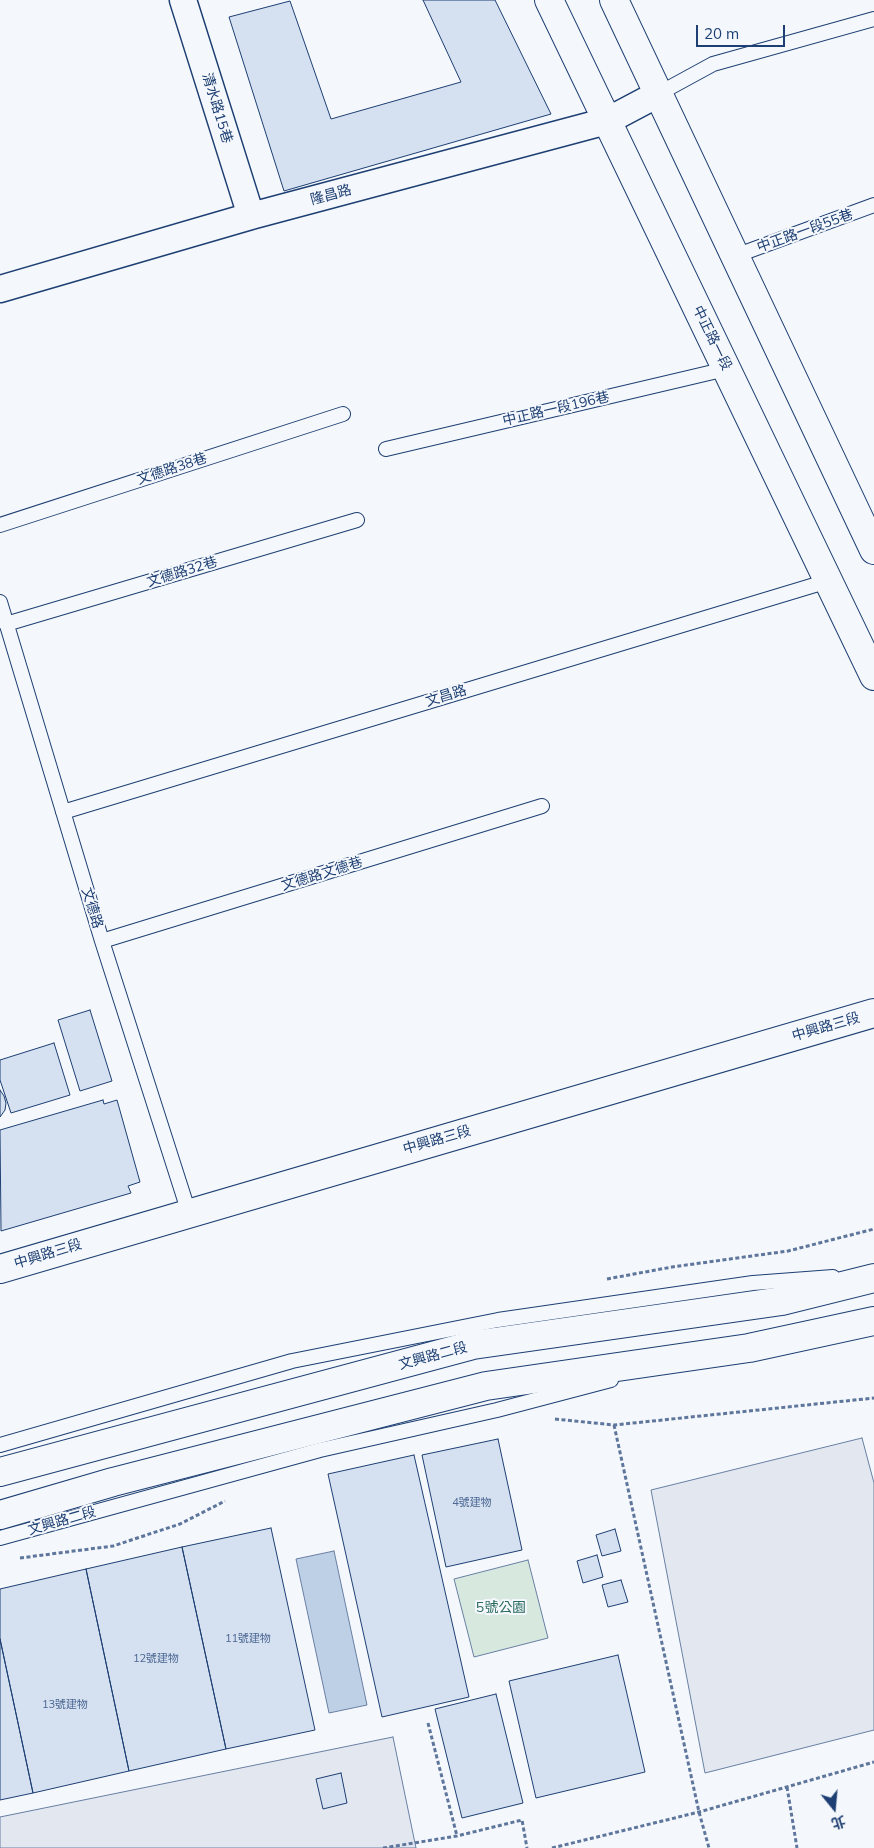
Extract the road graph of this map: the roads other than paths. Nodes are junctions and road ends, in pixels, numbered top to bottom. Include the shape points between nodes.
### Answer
1 (184, 0) edge
2 (549, 0) edge
3 (614, 0) edge
4 (874, 19) edge
5 (658, 94) junction
6 (607, 121) junction
7 (874, 205) edge
8 (251, 216) junction
9 (735, 256) junction
10 (0, 289) edge
11 (726, 369) junction
12 (343, 414) dead end
13 (386, 449) dead end
14 (357, 520) dead end
15 (0, 525) edge
16 (874, 550) edge
17 (828, 581) junction
18 (0, 602) edge
19 (6, 624) junction
20 (874, 676) edge
21 (542, 806) dead end
22 (63, 812) junction
23 (102, 941) junction
24 (874, 1013) edge
25 (189, 1213) junction
26 (0, 1269) edge
27 (874, 1276) edge
28 (874, 1321) edge
29 (705, 1354) junction
30 (0, 1445) edge
31 (0, 1472) edge
32 (0, 1515) edge
33 (0, 1538) edge

1 - 8 street, 清水路15巷
2 - 6 street, 中正路一段
3 - 5 street
4 - 5 lane via 713,64
5 - 6 street, 隆昌路
5 - 9 street
6 - 8 street, 隆昌路
6 - 11 street, 中正路一段
7 - 9 lane, 中正路一段55巷
8 - 10 street, 隆昌路
9 - 16 street
11 - 13 lane, 中正路一段196巷
11 - 17 street, 中正路一段
12 - 15 lane, 文德路38巷
14 - 19 lane, 文德路32巷
17 - 20 street, 中正路一段
17 - 22 lane, 文昌路
18 - 19 lane, 文德路
19 - 22 lane, 文德路
21 - 23 lane, 文德路文德巷
22 - 23 lane, 文德路
23 - 25 lane, 文德路
24 - 25 street, 中興路三段
25 - 26 street, 中興路三段
27 - 30 lane, 文興路二段 via 753,1283 498,1320 292,1361
27 - 31 street, 文興路二段 via 782,1301 474,1345
28 - 29 street, 文興路二段 via 749,1348
29 - 32 street, 文興路二段 via 486,1386 113,1482
29 - 33 lane, 文興路二段 via 497,1410 320,1450

